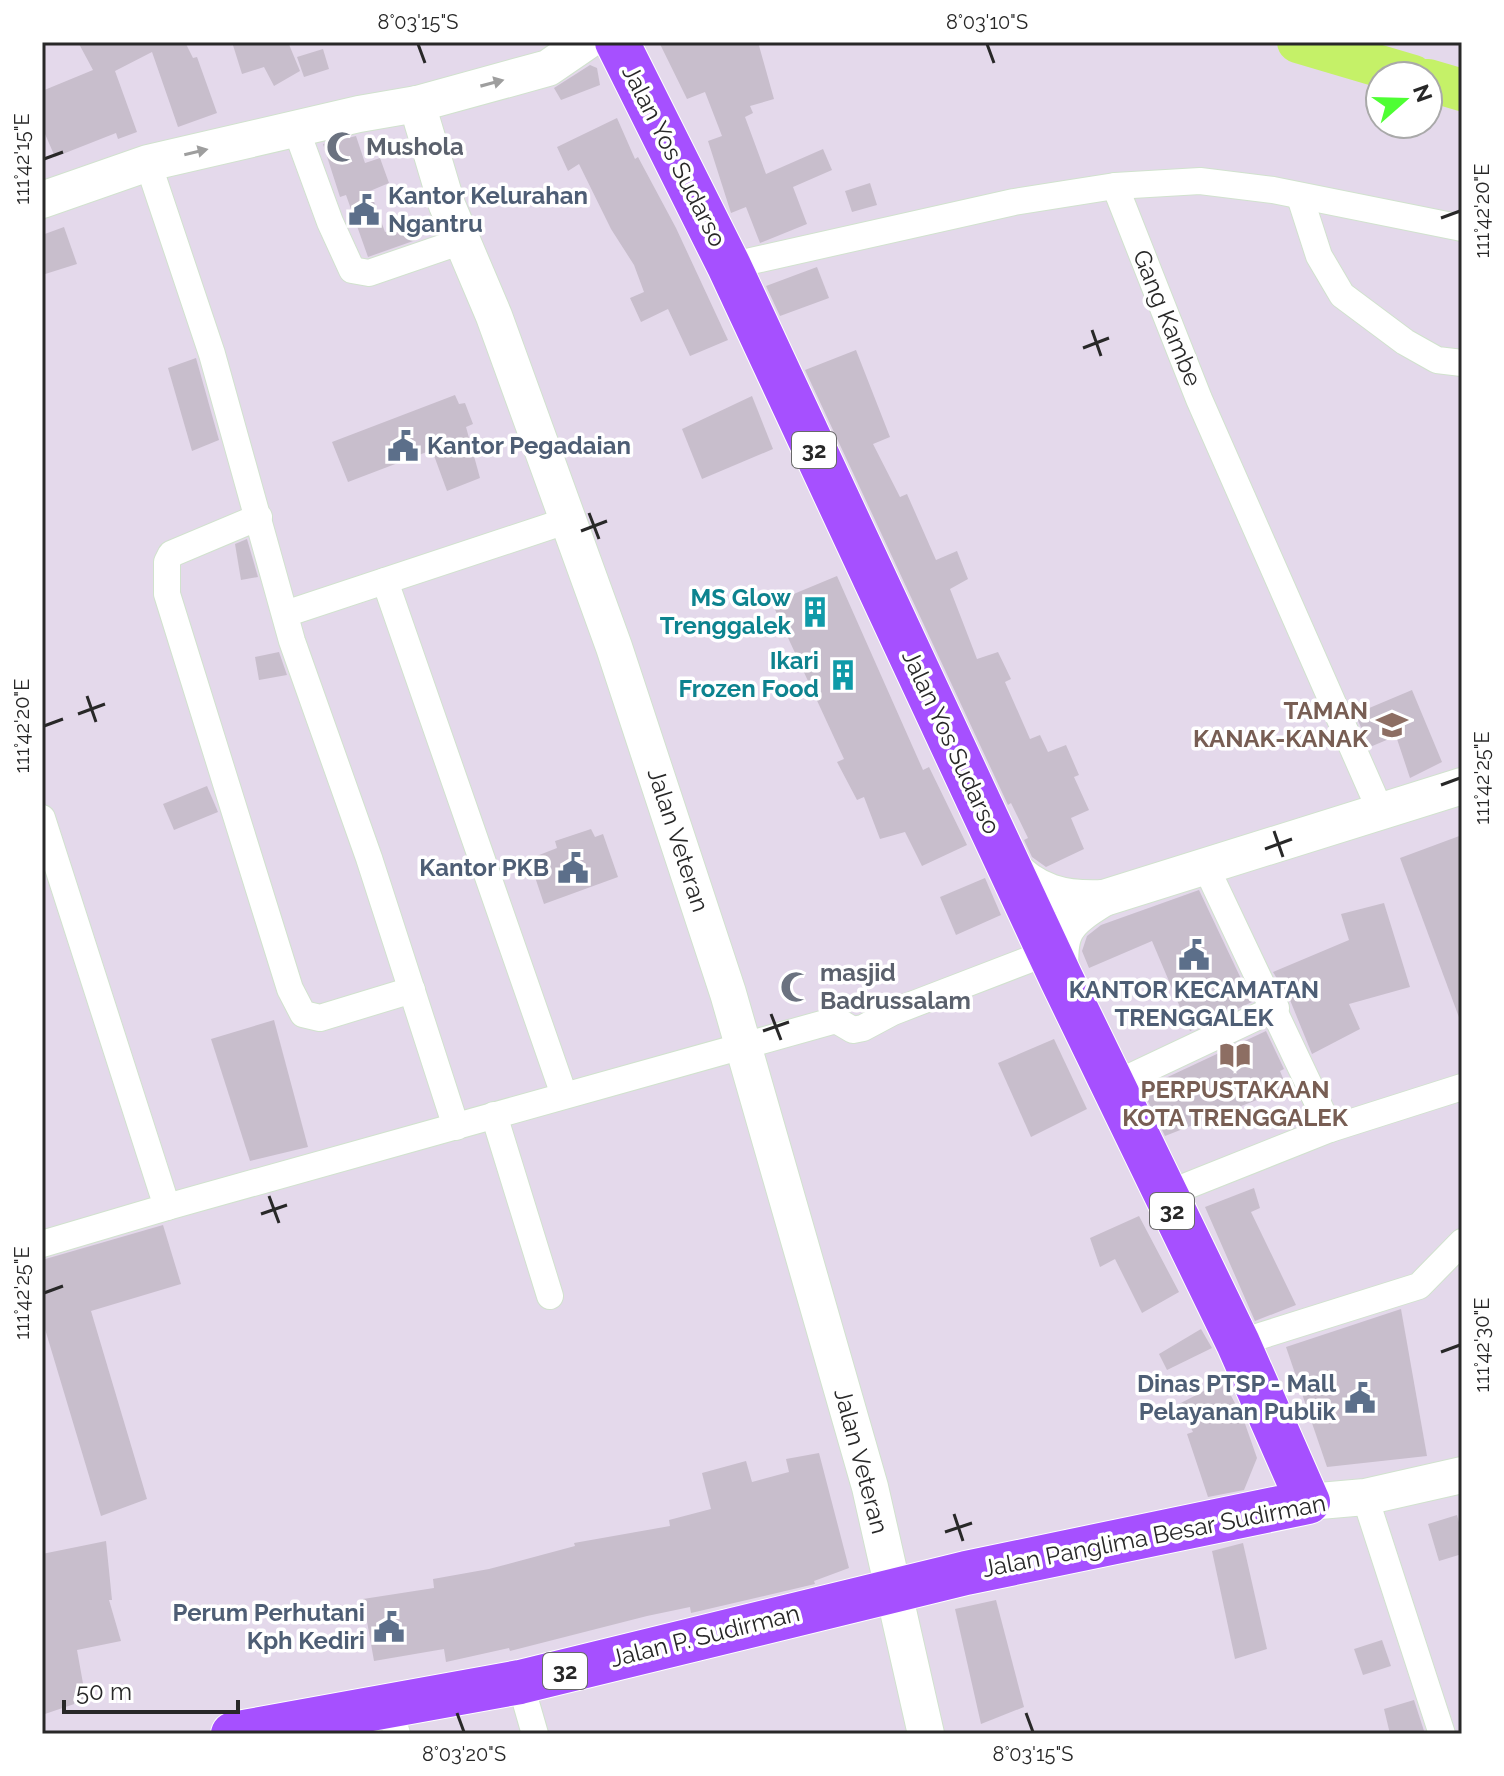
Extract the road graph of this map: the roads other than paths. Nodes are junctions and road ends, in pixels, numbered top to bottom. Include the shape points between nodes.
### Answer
1 (586, 42) edge
2 (617, 42) edge
3 (417, 104) junction
4 (296, 129) junction
5 (148, 163) junction
6 (1115, 186) junction
7 (1300, 197) junction
8 (42, 200) edge
9 (1462, 228) edge
10 (462, 241) junction
11 (729, 266) junction
12 (1462, 363) edge
13 (259, 517) junction
14 (569, 520) junction
15 (385, 581) junction
16 (285, 614) junction
17 (1462, 786) edge
18 (1380, 810) junction
19 (42, 818) edge
20 (1006, 860) junction
21 (1205, 865) junction
22 (1104, 898) junction
23 (1055, 965) junction
24 (412, 990) junction
25 (1276, 1008) junction
26 (742, 1046) junction
27 (1113, 1085) junction
28 (1462, 1087) edge
29 (564, 1095) junction
30 (494, 1115) junction
31 (456, 1127) junction
32 (1330, 1129) junction
33 (1164, 1195) junction
34 (167, 1207) junction
35 (1462, 1242) edge
36 (42, 1244) edge
37 (550, 1296) dead end
38 (1238, 1343) junction
39 (1282, 1444) junction
40 (1462, 1475) edge
41 (1365, 1497) junction
42 (1308, 1502) junction
43 (1264, 1512) junction
44 (893, 1590) junction
45 (520, 1682) junction
46 (393, 1720) edge
47 (233, 1734) edge
48 (535, 1734) edge
49 (926, 1734) edge
50 (1442, 1734) edge

3 -> 1 street via 548,68
2 - 11 highway, Jalan Yos Sudarso / 32
3 - 4 street
3 - 10 street, Jalan Veteran
5 -> 4 street
4 - 10 street via 352,270 369,273
5 - 8 street
5 - 13 street
6 - 7 street via 1200,181
6 - 11 street via 1014,202
6 - 18 street, Gang Kambe via 1199,399
7 - 9 street
7 - 12 street via 1319,256 1342,295 1415,348 1437,360
10 - 14 street, Jalan Veteran
11 - 20 highway, Jalan Yos Sudarso / 32
13 - 16 street
13 - 24 street via 171,554 167,594 290,989 303,1014 320,1018
14 - 15 street
14 - 26 street, Jalan Veteran
15 - 16 street
15 - 29 street
16 - 24 street
17 - 18 street
18 - 21 street
19 - 34 street
20 - 22 street via 1024,881 1048,893 1078,900
20 - 23 highway, Jalan Yos Sudarso / 32
21 - 22 street
21 - 25 street
22 - 23 street via 1064,928
23 - 26 street via 893,1012 863,1028 853,1030 836,1020
23 - 27 highway, Jalan Yos Sudarso / 32
24 - 31 street
25 - 27 street
25 - 32 street
26 - 29 street
26 - 44 street, Jalan Veteran via 870,1487
27 - 33 highway, Jalan Yos Sudarso / 32
28 - 32 street
29 - 30 street
30 - 31 street
30 - 37 street
31 - 34 street
32 - 33 street
33 - 38 highway, Jalan Yos Sudarso / 32
34 - 36 street
35 - 38 street via 1419,1286
38 - 39 highway, Jalan Yos Sudarso / 32
39 - 42 highway, 32
39 - 43 highway, 32 via 1282,1484
40 - 41 street, Jalan Panglima Besar Sudirman
41 - 42 street, Jalan Panglima Besar Sudirman
41 - 50 street
42 - 43 highway, Jalan Panglima Besar Sudirman / 32
43 - 44 highway, Jalan Panglima Besar Sudirman / 32
44 - 45 highway, Jalan P. Sudirman / 32
44 - 49 street, Jalan Veteran
45 - 46 highway, Jalan P. Sudirman / 32
45 - 48 street
46 - 47 highway, Jalan P. Sudirman / 32

